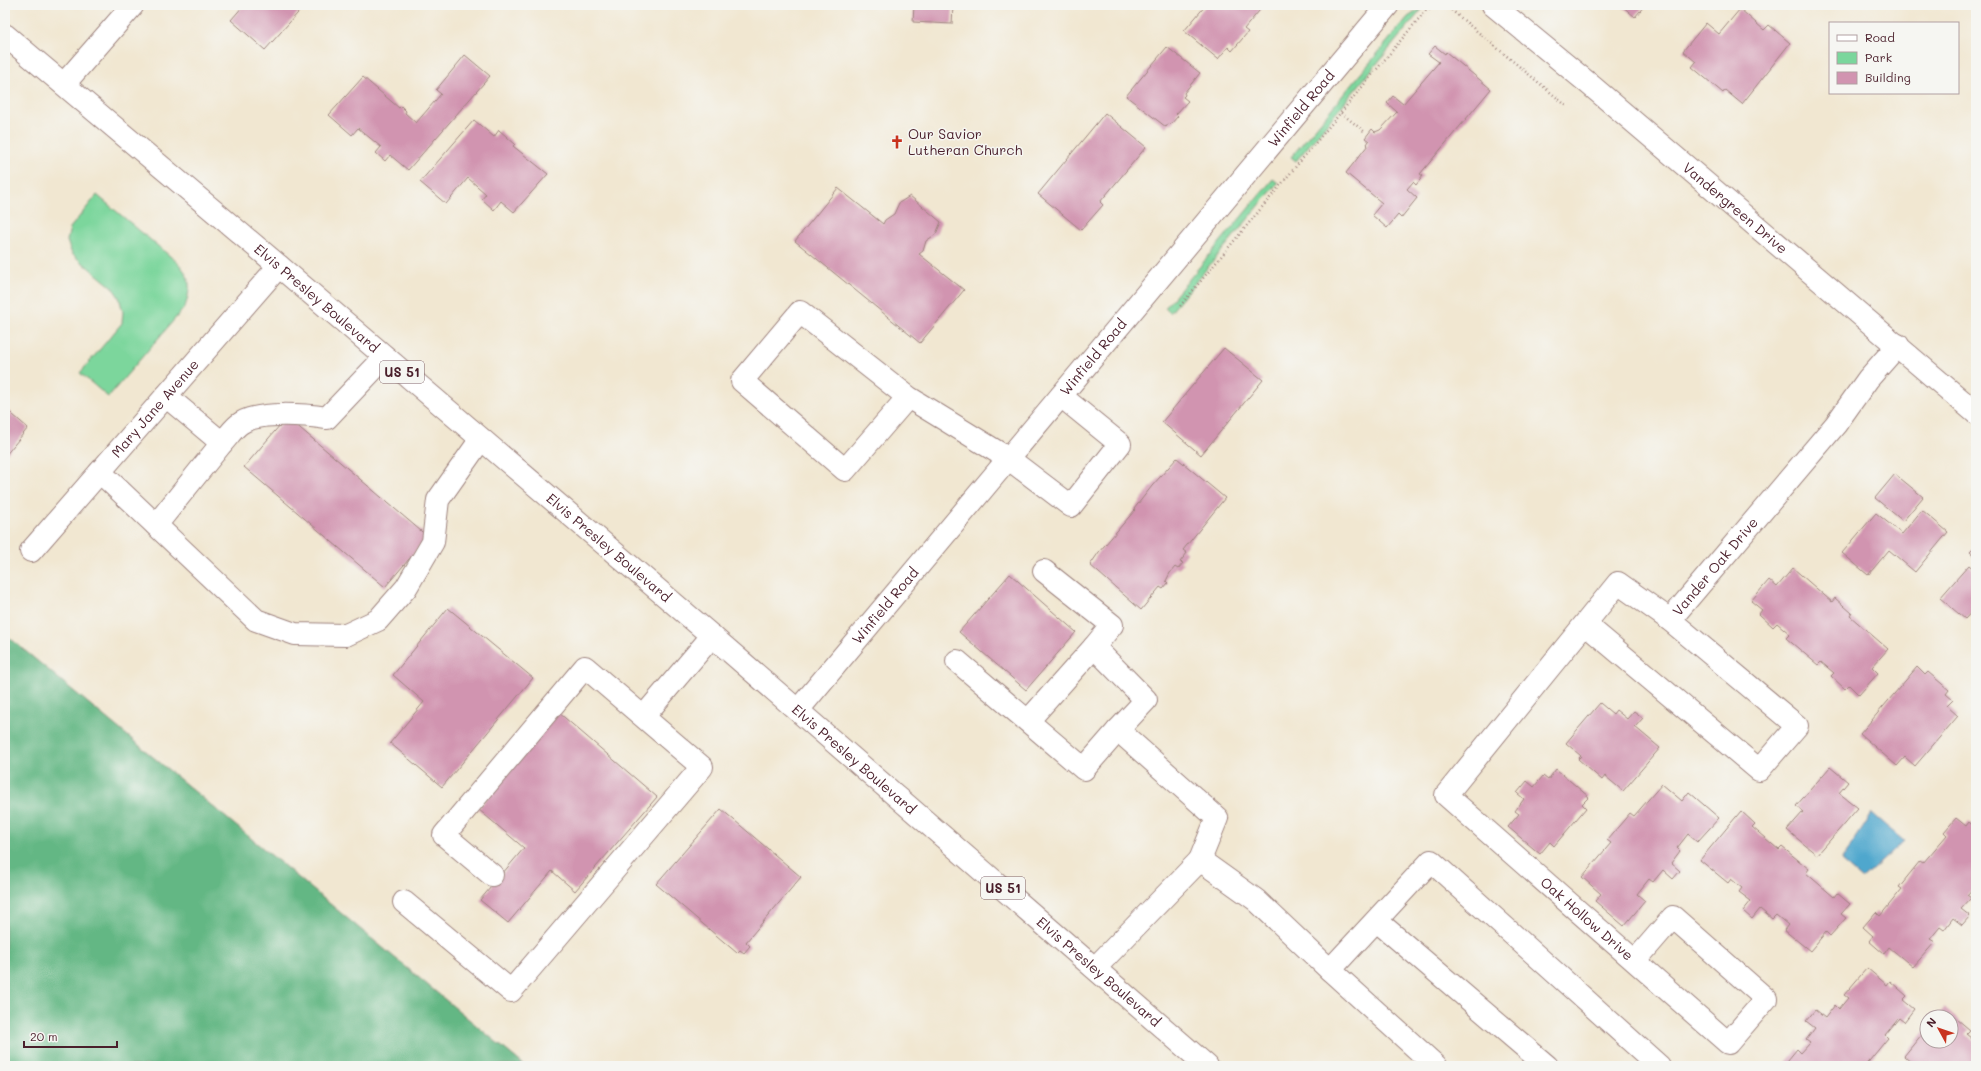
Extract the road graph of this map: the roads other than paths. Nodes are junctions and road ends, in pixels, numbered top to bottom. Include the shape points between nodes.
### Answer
1 (133, 5) edge
2 (1388, 5) edge
3 (1493, 5) edge
4 (5, 35) edge
5 (64, 84) junction
6 (279, 266) junction
7 (1898, 345) junction
8 (385, 357) junction
9 (166, 396) junction
10 (1061, 396) junction
11 (908, 397) junction
12 (1976, 413) edge
13 (481, 439) junction
14 (222, 443) junction
15 (1009, 459) junction
16 (100, 472) junction
17 (156, 525) junction
18 (31, 551) dead end
19 (1044, 571) dead end
20 (1670, 620) junction
21 (1585, 624) junction
22 (712, 636) junction
23 (1094, 647) junction
24 (957, 661) dead end
25 (798, 710) junction
26 (644, 716) junction
27 (1028, 721) junction
28 (1118, 730) junction
29 (1446, 795) joint
30 (1200, 860) junction
31 (492, 875) dead end
32 (404, 902) dead end
33 (1377, 920) junction
34 (1635, 961) junction
35 (1095, 968) junction
36 (1330, 970) junction
37 (1208, 1066) edge
38 (1436, 1066) edge
39 (1547, 1066) edge
40 (1659, 1066) edge

1 - 5 street
2 - 10 street, Winfield Road
3 - 7 street, Vandergreen Drive
4 - 5 street, Elvis Presley Boulevard / US 51
5 - 6 street, Elvis Presley Boulevard / US 51
6 - 8 street, Elvis Presley Boulevard / US 51
6 - 9 street, Mary Jane Avenue
7 - 12 street, Vandergreen Drive
7 - 20 street, Vander Oak Drive via 1868,379 1836,424
8 - 13 street, Elvis Presley Boulevard / US 51
8 - 14 street via 327,418 301,414 261,417 242,423
9 - 14 street
9 - 16 street, Mary Jane Avenue
10 - 15 street, Winfield Road
10 - 15 street via 1120,444 1071,506
11 - 11 street via 845,470 742,381 800,312
11 - 15 street
13 - 17 street via 438,500 433,542 406,588 378,620 346,635 295,634 256,620
13 - 22 street, Elvis Presley Boulevard / US 51
14 - 17 street
15 - 25 street, Winfield Road
16 - 17 street
16 - 18 street, Mary Jane Avenue
19 - 23 street via 1112,625
20 - 21 street, Vander Oak Drive via 1618,583
20 - 21 street via 1796,726 1759,770
21 - 29 street, Vander Oak Drive
22 - 25 street, Elvis Presley Boulevard / US 51
22 - 26 street
23 - 27 street
23 - 28 street via 1146,700
24 - 27 street
25 - 35 street, Elvis Presley Boulevard / US 51
26 - 31 street via 585,667 444,835
26 - 32 street via 702,767 511,991
27 - 28 street via 1084,768
28 - 30 street via 1218,818
29 - 34 street, Oak Hollow Drive
30 - 35 street
30 - 36 street via 1256,900
33 - 36 street
33 - 39 street
33 - 40 street via 1431,861
34 - 34 street, Oak Hollow Drive via 1728,1043 1766,999 1673,918
35 - 37 street, Elvis Presley Boulevard / US 51
36 - 38 street

